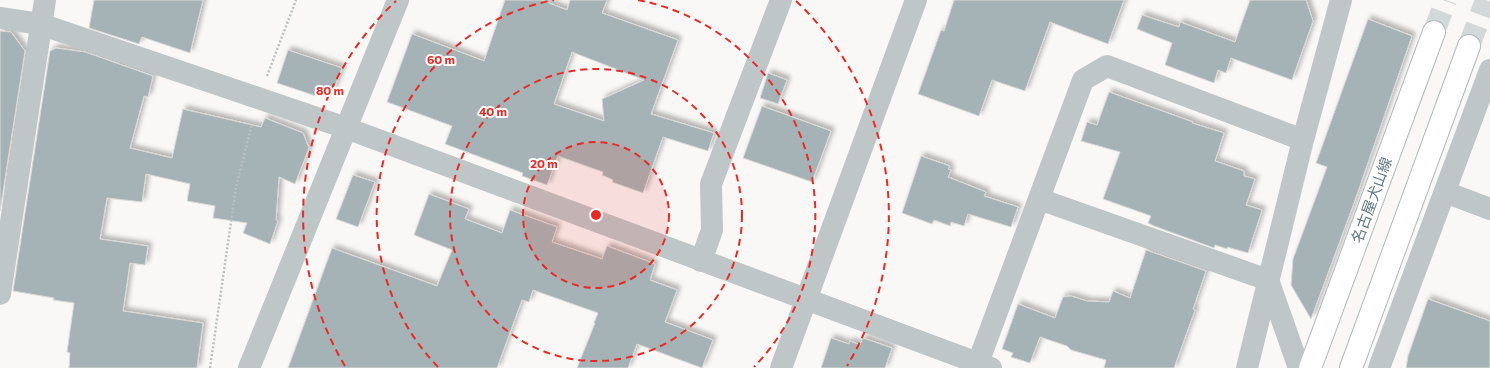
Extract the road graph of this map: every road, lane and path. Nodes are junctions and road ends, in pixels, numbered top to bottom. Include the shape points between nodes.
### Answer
1 (45, 0) edge
2 (296, 0) edge
3 (398, 0) edge
4 (781, 0) edge
5 (916, 0) edge
6 (1342, 0) edge
7 (0, 18) edge
8 (40, 24) junction
9 (1434, 32) tunnel mouth
10 (1469, 46) tunnel mouth
11 (1490, 70) edge
12 (258, 98) junction
13 (346, 128) junction
14 (1303, 140) junction
15 (1445, 192) junction
16 (1039, 199) junction
17 (1490, 209) edge
18 (701, 261) junction
19 (1268, 280) junction
20 (0, 294) edge
21 (806, 300) junction
22 (984, 366) edge
23 (210, 368) edge
24 (249, 368) edge
25 (781, 368) edge
26 (1247, 368) edge
27 (1299, 368) edge
28 (1310, 368) edge
29 (1351, 368) edge
30 (1380, 368) edge

1 - 8 street
2 - 12 path
3 - 13 street
4 - 18 street via 711,184 712,230
5 - 21 street
6 - 14 street
7 - 8 street
8 - 12 street
8 - 20 street
9 - 28 main road, 名古屋犬山線
10 - 29 main road
11 - 15 street
12 - 13 street
12 - 23 path via 236,187
13 - 18 street
13 - 24 street
14 - 16 street via 1107,66 1083,80
14 - 19 street
15 - 17 street
15 - 30 street
16 - 19 street
16 - 22 street
18 - 21 street
19 - 26 street
19 - 27 street
21 - 22 street
21 - 25 street

